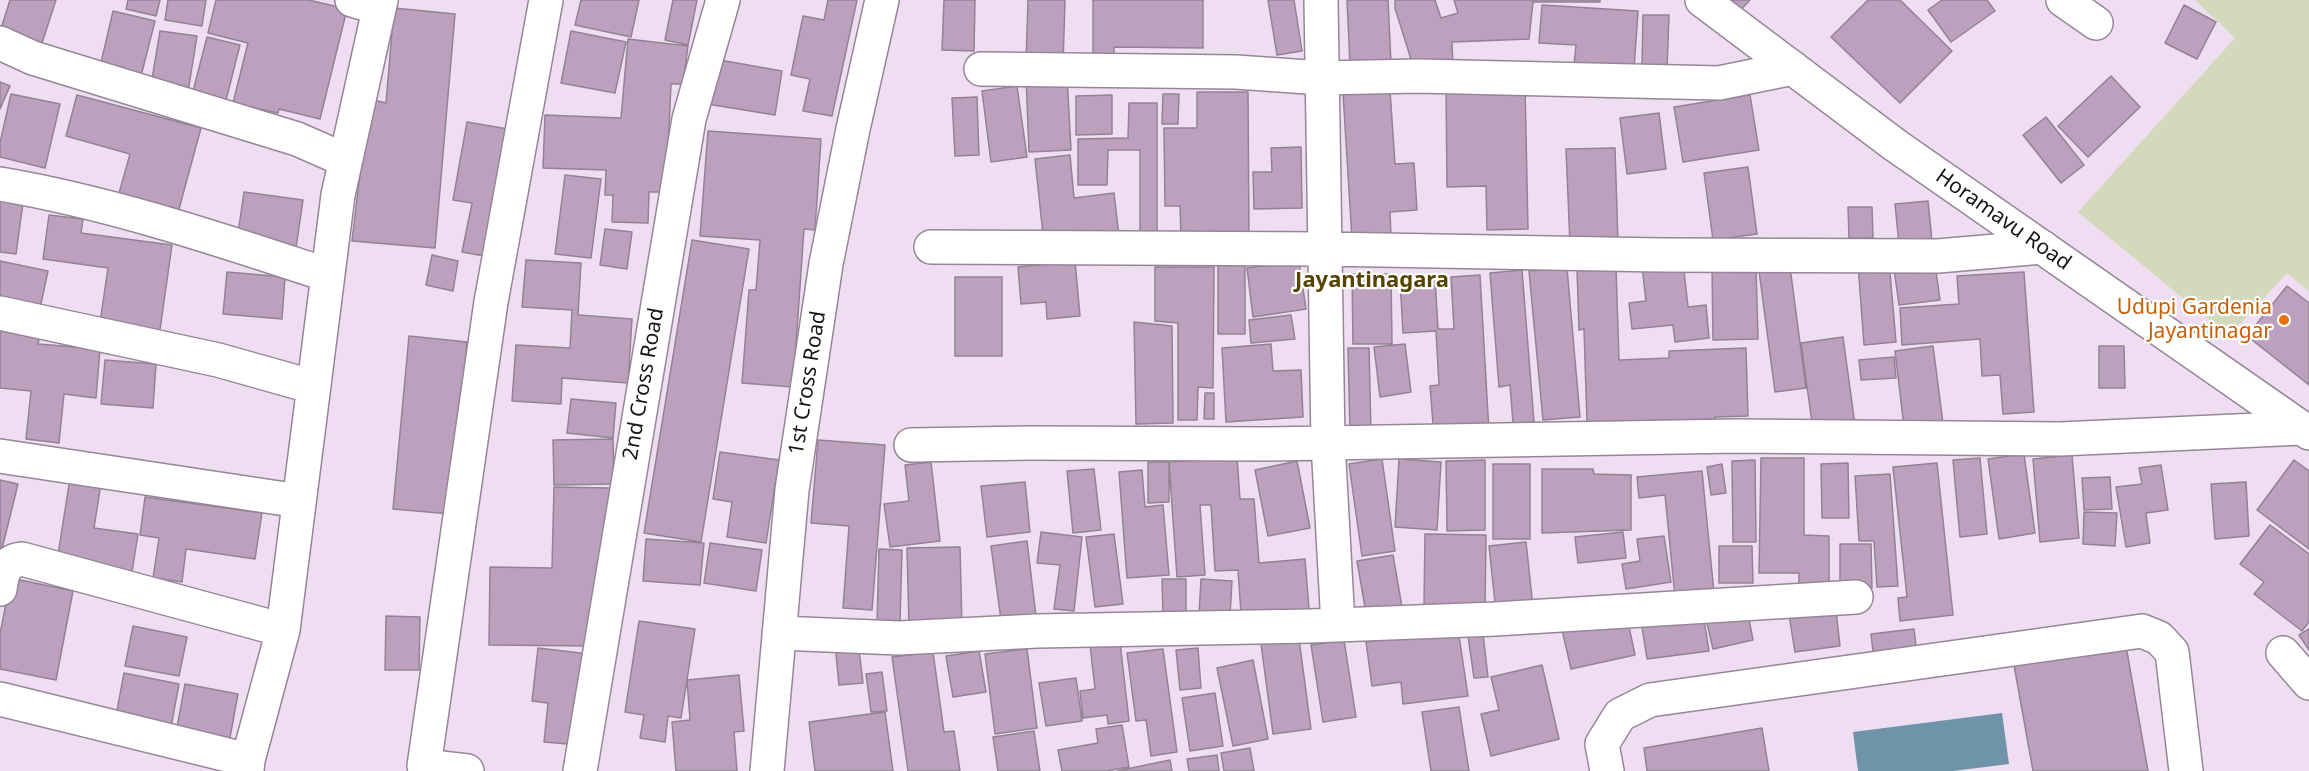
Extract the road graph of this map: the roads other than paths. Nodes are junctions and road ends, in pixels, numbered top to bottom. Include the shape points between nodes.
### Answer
1 (546, 0) edge
2 (723, 0) edge
3 (882, 0) edge
4 (1321, 0) edge
5 (1702, 0) edge
6 (2063, 0) edge
7 (371, 3) edge
8 (2096, 23) dead end
9 (0, 43) edge
10 (1793, 68) junction
11 (981, 69) dead end
12 (1322, 78) junction
13 (345, 160) junction
14 (0, 184) edge
15 (932, 247) dead end
16 (2042, 247) junction
17 (1325, 249) junction
18 (328, 275) junction
19 (0, 313) edge
20 (314, 387) junction
21 (2306, 430) edge
22 (1328, 443) junction
23 (911, 445) dead end
24 (0, 456) edge
25 (299, 501) junction
26 (0, 589) edge
27 (1856, 597) dead end
28 (1338, 625) junction
29 (283, 630) junction
30 (779, 633) junction
31 (2283, 653) dead end
32 (2309, 683) edge
33 (0, 699) edge
34 (247, 766) edge
35 (423, 768) edge
36 (467, 771) edge
37 (580, 771) edge
38 (767, 771) edge
39 (1607, 771) edge
40 (2186, 771) edge

1 - 35 street via 491,302
2 - 37 street, 2nd Cross Road via 689,119
3 - 30 street, 1st Cross Road via 826,264 792,490
4 - 12 street
5 - 10 street, Horamavu Road
6 - 8 street
7 - 13 street
9 - 13 street via 33,58 297,139
10 - 12 street via 1719,83 1429,76
10 - 16 street, Horamavu Road via 1894,145
11 - 12 street via 1236,72
12 - 17 street
13 - 18 street
14 - 18 street via 60,195
15 - 17 street
16 - 17 street via 1938,256
16 - 21 street, Horamavu Road
17 - 22 street
18 - 20 street
19 - 20 street via 218,360
20 - 25 street
21 - 22 street via 2060,439 1737,436
22 - 23 street
22 - 28 street
24 - 25 street
25 - 29 street
26 - 29 street via 7,564 22,559
27 - 28 street
28 - 30 street via 899,638
29 - 34 street
30 - 38 street, 1st Cross Road
31 - 32 street
33 - 34 street
35 - 36 street
39 - 40 street via 1602,744 1620,716 1650,700 2142,631 2159,638 2172,651

